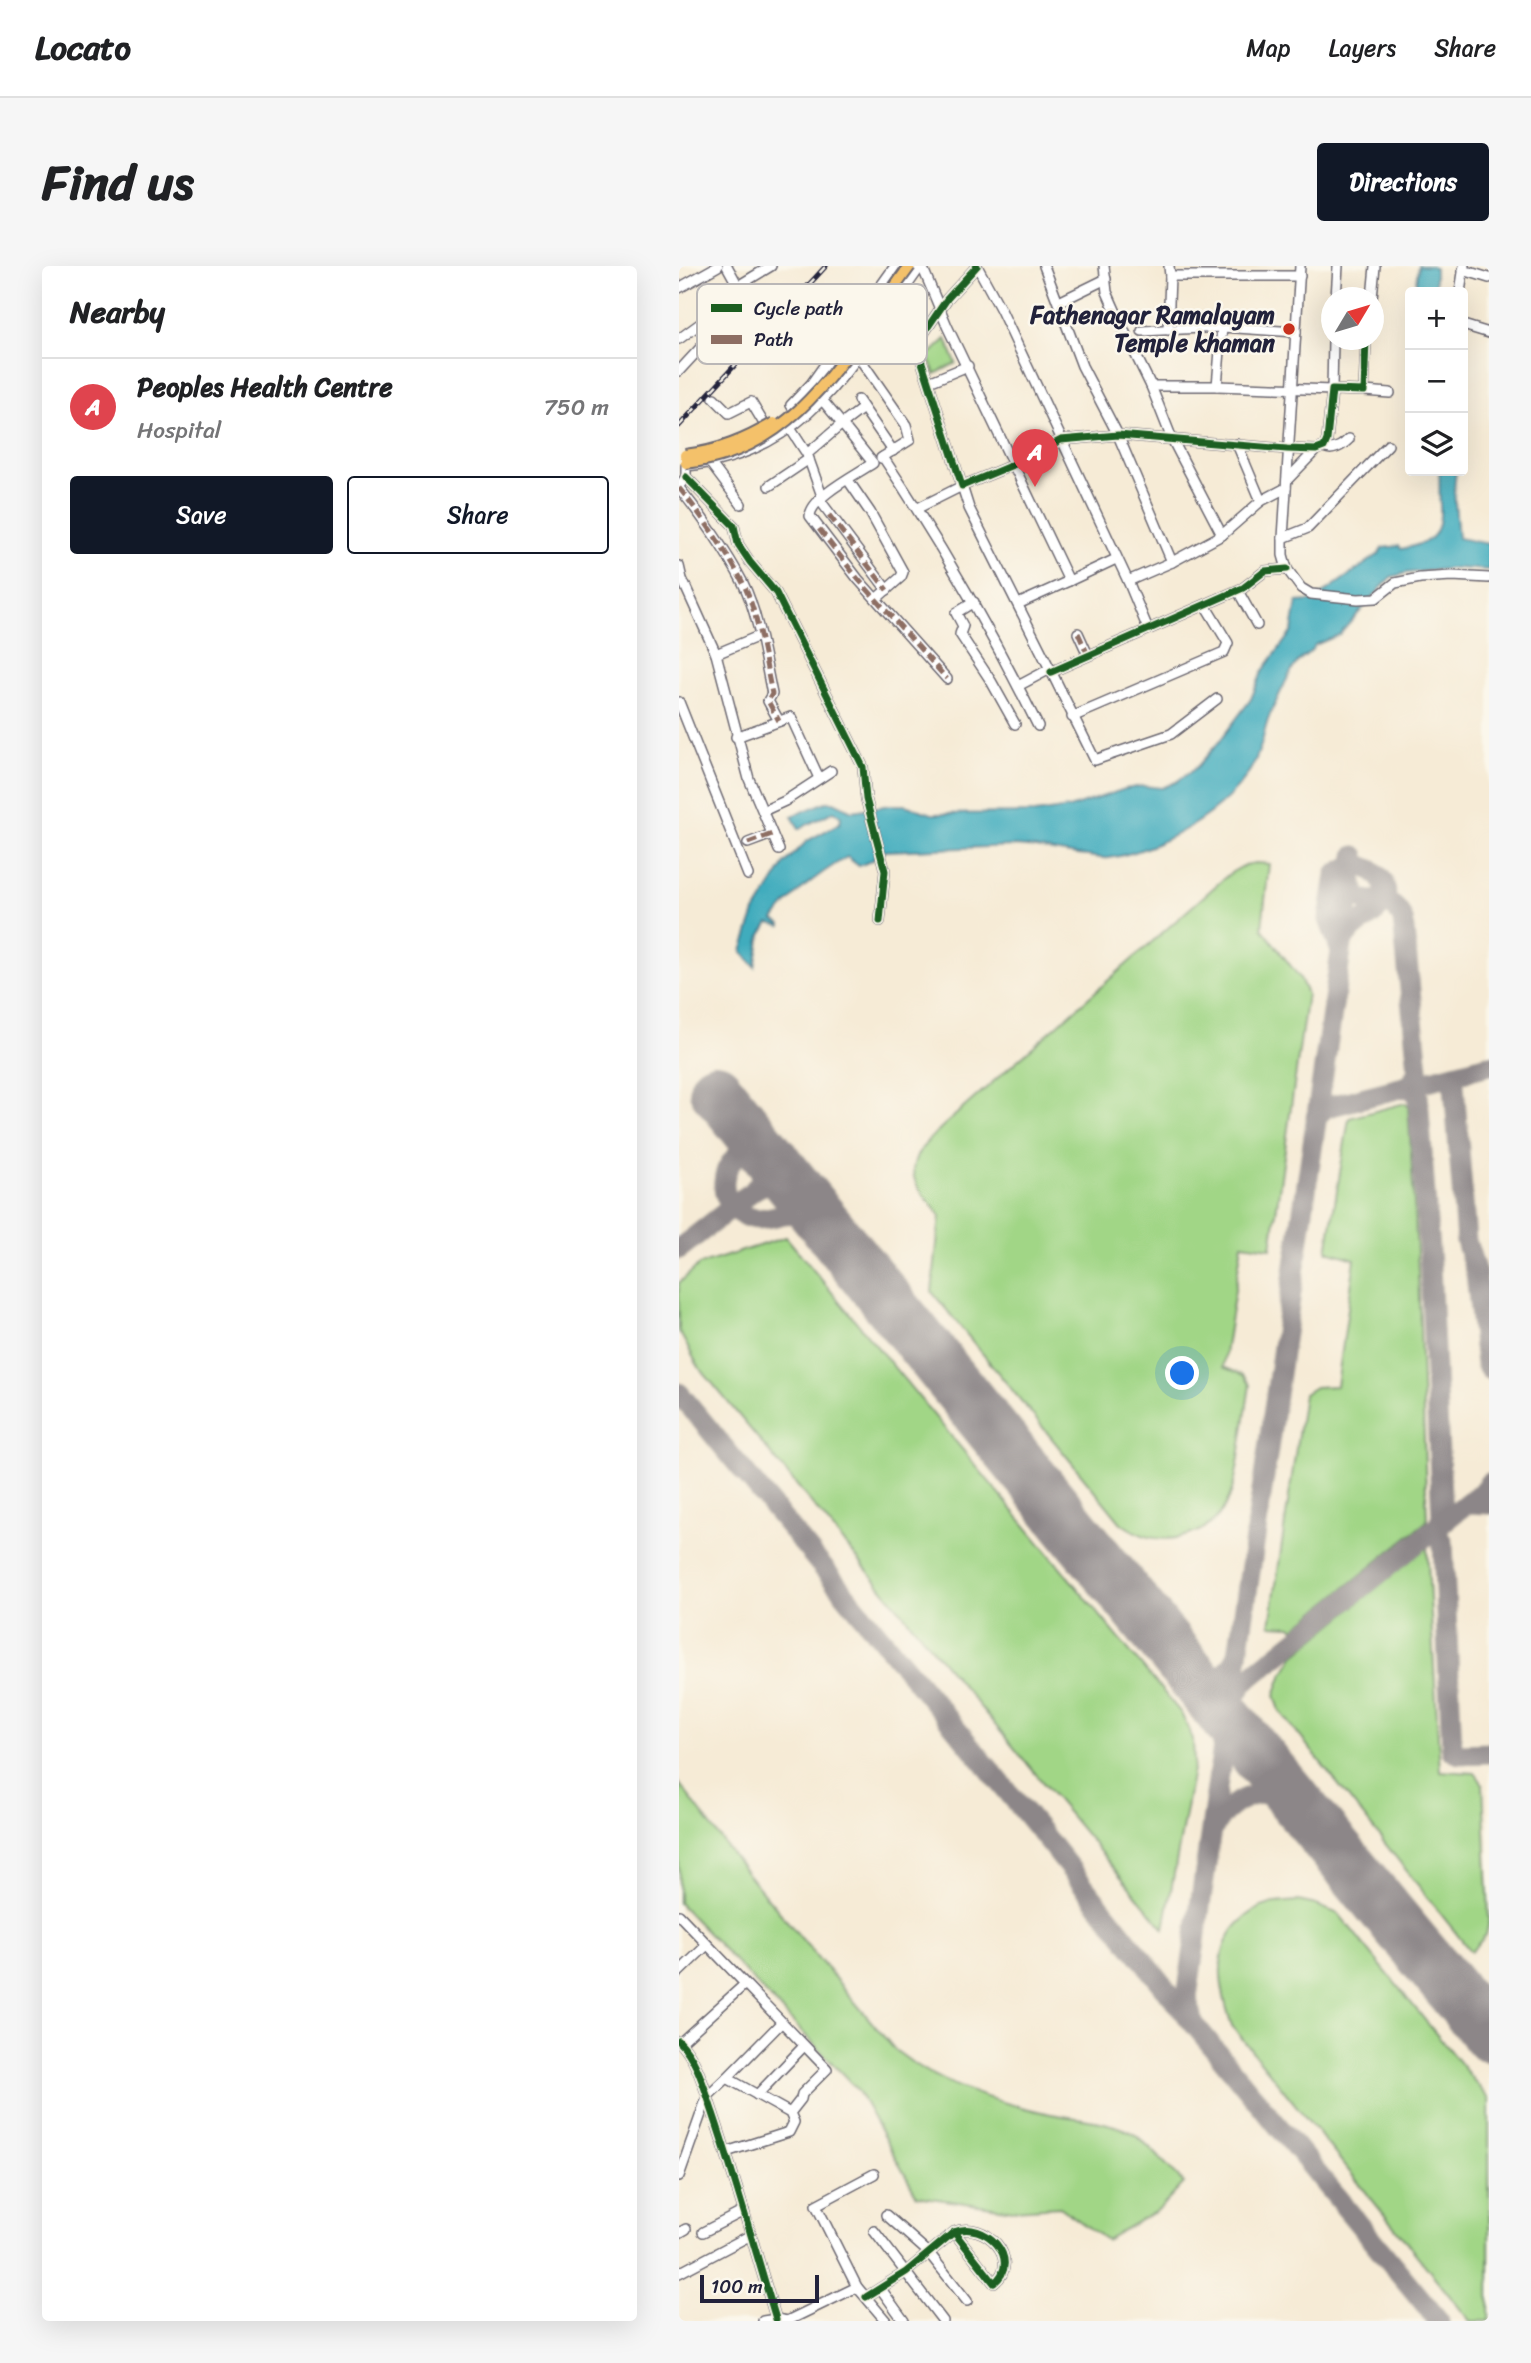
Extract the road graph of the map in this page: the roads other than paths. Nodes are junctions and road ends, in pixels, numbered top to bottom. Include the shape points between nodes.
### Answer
1 (718, 266) edge
2 (727, 266) edge
3 (771, 266) edge
4 (895, 266) edge
5 (902, 266) edge
6 (910, 266) edge
7 (921, 266) edge
8 (977, 266) edge
9 (1044, 266) edge
10 (1104, 266) edge
11 (1338, 266) edge
12 (1375, 266) edge
13 (1464, 268) edge
14 (1170, 271) edge
15 (1252, 271) edge
16 (1300, 271) edge
17 (1489, 278) edge
18 (1106, 279) junction
19 (737, 284) edge
20 (741, 284) edge
21 (882, 284) edge
22 (889, 284) edge
23 (897, 284) edge
24 (908, 284) edge
25 (1337, 287) edge
26 (1373, 287) edge
27 (1461, 287) edge
28 (679, 288) edge
29 (1059, 302) junction
30 (941, 308) junction
31 (697, 326) edge
32 (1222, 327) junction
33 (1468, 327) edge
34 (927, 328) edge
35 (1168, 330) junction
36 (1142, 331) dead end
37 (1296, 332) junction
38 (1489, 333) edge
39 (681, 337) edge
40 (1333, 350) edge
41 (1366, 350) edge
42 (697, 352) edge
43 (825, 364) edge
44 (830, 364) edge
45 (839, 364) edge
46 (852, 364) edge
47 (864, 364) edge
48 (923, 364) edge
49 (968, 366) junction
50 (679, 371) edge
51 (929, 382) junction
52 (1151, 386) junction
53 (1217, 386) junction
54 (1292, 389) junction
55 (1332, 390) junction
56 (1364, 391) junction
57 (1390, 393) dead end
58 (714, 398) dead end
59 (823, 401) junction
60 (801, 420) junction
61 (842, 424) junction
62 (790, 428) junction
63 (1118, 435) junction
64 (774, 439) junction
65 (1172, 439) junction
66 (1349, 439) dead end
67 (1061, 440) junction
68 (1237, 444) junction
69 (1388, 445) dead end
70 (1320, 448) junction
71 (1287, 449) junction
72 (893, 451) junction
73 (808, 457) junction
74 (883, 457) junction
75 (873, 463) junction
76 (711, 464) junction
77 (1012, 465) junction
78 (686, 477) junction
79 (848, 480) junction
80 (1286, 484) junction
81 (769, 486) dead end
82 (962, 486) junction
83 (679, 487) edge
84 (821, 498) junction
85 (1261, 501) junction
86 (741, 503) dead end
87 (918, 509) junction
88 (1222, 535) junction
89 (1283, 538) junction
90 (1116, 559) junction
91 (1172, 562) junction
92 (679, 566) edge
93 (1287, 569) junction
94 (1489, 578) edge
95 (1069, 581) junction
96 (1128, 581) junction
97 (887, 590) junction
98 (1238, 591) junction
99 (876, 599) junction
100 (974, 602) junction
101 (1018, 604) junction
102 (1205, 605) junction
103 (1257, 625) dead end
104 (1148, 629) junction
105 (1078, 634) dead end
106 (759, 636) junction
107 (716, 654) junction
108 (1088, 655) junction
109 (1051, 670) junction
110 (947, 679) dead end
111 (1018, 686) junction
112 (1217, 699) dead end
113 (679, 702) edge
114 (1072, 717) junction
115 (779, 721) junction
116 (1016, 724) dead end
117 (1038, 726) dead end
118 (736, 737) junction
119 (831, 771) dead end
120 (819, 778) junction
121 (762, 811) junction
122 (772, 834) junction
123 (748, 843) dead end
124 (779, 850) dead end
125 (748, 875) dead end
126 (880, 921) dead end
127 (679, 1915) edge
128 (707, 1945) junction
129 (679, 1972) edge
130 (745, 1984) junction
131 (781, 2023) junction
132 (680, 2042) edge
133 (804, 2046) junction
134 (727, 2078) junction
135 (757, 2095) junction
136 (707, 2097) junction
137 (790, 2113) junction
138 (726, 2152) junction
139 (874, 2174) dead end
140 (679, 2176) edge
141 (744, 2211) junction
142 (886, 2215) dead end
143 (874, 2231) dead end
144 (703, 2232) dead end
145 (954, 2232) junction
146 (751, 2235) junction
147 (929, 2253) junction
148 (906, 2272) junction
149 (679, 2273) edge
150 (857, 2287) junction
151 (881, 2289) junction
152 (866, 2297) junction
153 (967, 2301) dead end
154 (776, 2319) junction
155 (763, 2321) edge
156 (886, 2321) edge
157 (904, 2321) edge
158 (943, 2321) edge

1 - 28 street
2 - 19 street
3 - 20 street
4 - 21 street
5 - 22 main road, bridge
6 - 23 main road, bridge
7 - 24 street
7 - 30 street
8 - 30 street
8 - 67 street
9 - 29 street
10 - 18 street
11 - 25 street
12 - 26 street
13 - 17 street
13 - 27 street
14 - 15 street
14 - 35 street
15 - 16 street
16 - 37 street
18 - 29 street
18 - 52 street via 1107,292
29 - 63 street via 1082,366
30 - 34 street
30 - 49 street
31 - 39 street
32 - 35 street
32 - 37 street
32 - 53 street
33 - 38 street
35 - 36 street
37 - 54 street
40 - 55 street
41 - 56 street
42 - 50 street
43 - 60 street via 791,405
44 - 45 main road, bridge via 779,420 729,447 686,459 724,457 751,445 788,422
46 - 59 street
47 - 72 street via 910,434 910,440
48 - 51 street
49 - 51 street
49 - 77 street
51 - 82 street
52 - 53 street
52 - 65 street
53 - 54 street
54 - 55 street
54 - 71 street
55 - 56 street
55 - 70 street via 1327,440
56 - 57 street
58 - 64 street via 729,413 751,402
59 - 60 street
59 - 61 street
60 - 62 street
61 - 72 street via 860,404
61 - 73 street
61 - 75 street
62 - 64 street
62 - 73 street
63 - 65 street
63 - 67 street
63 - 91 street
64 - 76 street
65 - 68 street
65 - 88 street
66 - 70 street via 1336,447
67 - 77 street
67 - 90 street
68 - 71 street
68 - 85 street
69 - 89 street via 1308,528
70 - 71 street
70 - 80 street
71 - 80 street
72 - 74 street
73 - 81 street
73 - 84 street
74 - 75 street
74 - 87 street
75 - 79 street
76 - 78 street via 686,466
76 - 86 street
77 - 82 street
77 - 95 street
78 - 83 street
78 - 126 street via 734,526 738,544 776,593 863,767 866,799 885,871
79 - 84 street
79 - 97 street via 903,572
80 - 85 street
80 - 89 street
82 - 87 street
82 - 101 street
83 - 106 street via 743,583
84 - 97 street
84 - 99 street via 811,507 812,519
85 - 88 street
87 - 100 street
88 - 91 street
89 - 93 street
90 - 95 street
90 - 96 street
91 - 96 street
92 - 107 street
93 - 94 street via 1311,594 1358,599 1376,598 1395,583 1420,578
93 - 98 street via 1265,571
95 - 101 street
96 - 104 street
97 - 99 street
98 - 102 street
98 - 103 street
99 - 110 street
100 - 111 street
100 - 116 street via 956,613 963,626 960,634
101 - 109 street
102 - 104 street
102 - 114 street via 1228,643 1224,652
104 - 108 street
105 - 108 street
106 - 107 street
106 - 115 street via 772,694 768,701
107 - 118 street
108 - 109 street
109 - 111 street
109 - 114 street
111 - 117 street
112 - 114 street via 1171,734 1094,760
113 - 125 street
115 - 118 street
115 - 120 street via 791,717
118 - 121 street
119 - 120 street
120 - 121 street
121 - 122 street
122 - 123 street
122 - 124 street
127 - 128 street
128 - 129 street
128 - 130 street
130 - 131 street
130 - 132 street
131 - 133 street
131 - 134 street
132 - 136 street
133 - 135 street
133 - 137 street via 827,2069
134 - 135 street
134 - 136 street
135 - 137 street
136 - 138 street
136 - 140 street
137 - 138 street via 794,2122 789,2132
138 - 141 street
139 - 150 street via 816,2204
141 - 144 street
141 - 146 street
142 - 147 street
143 - 148 street
145 - 145 street via 994,2283 1002,2276 1003,2256 990,2236 972,2229
145 - 147 street
146 - 149 street
146 - 154 street
147 - 148 street
147 - 153 street
148 - 151 street
148 - 158 street
150 - 152 street
150 - 154 street via 787,2320
151 - 152 street
151 - 157 street
152 - 156 street
154 - 155 street

